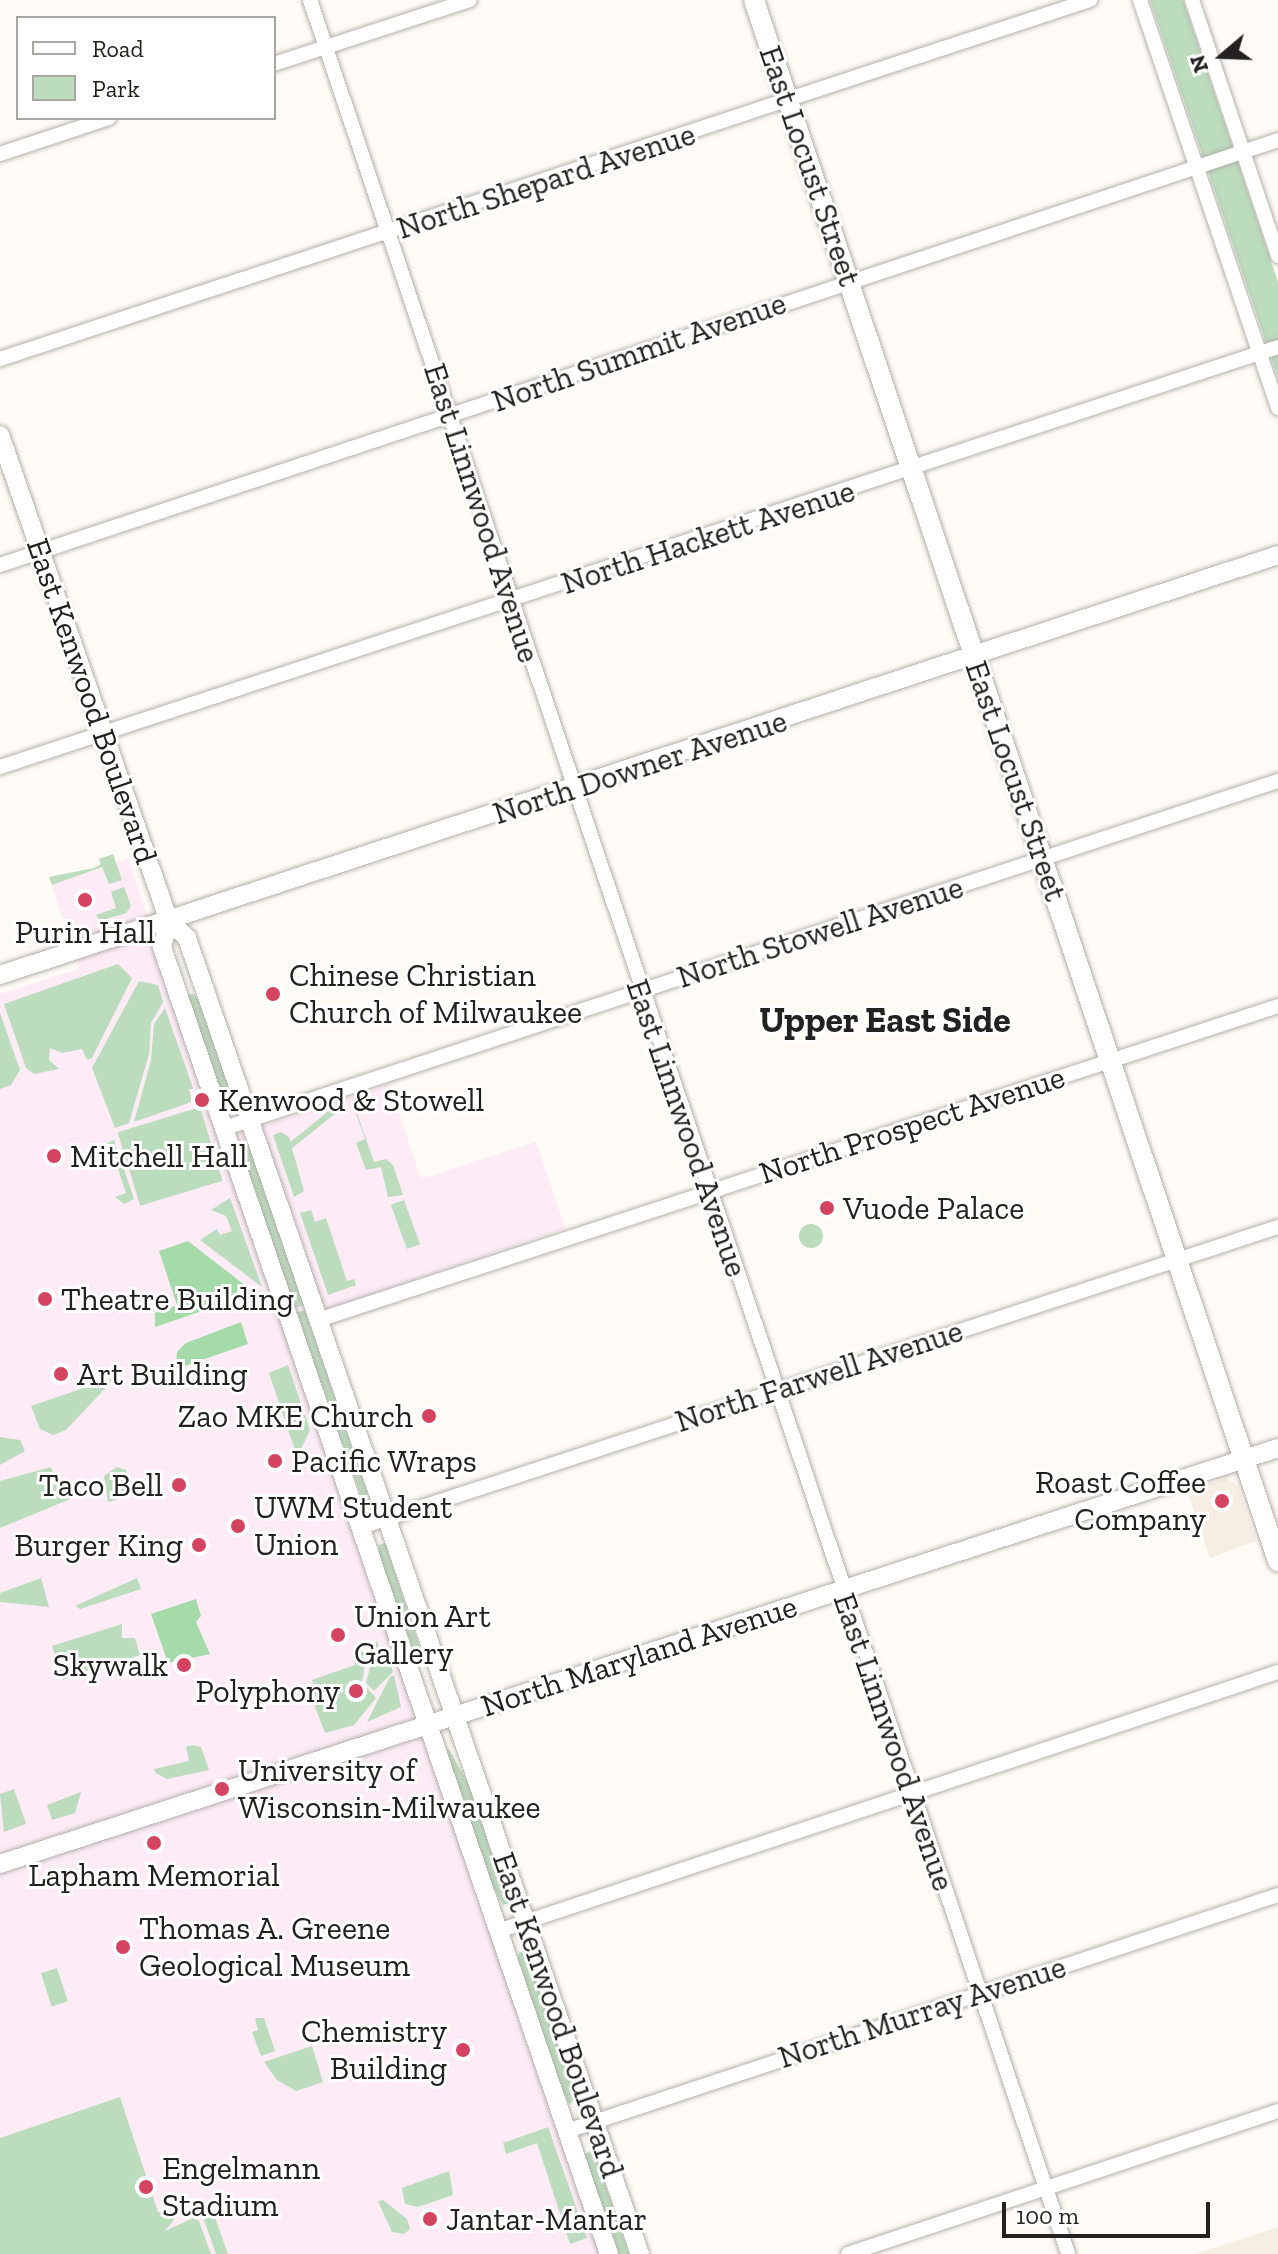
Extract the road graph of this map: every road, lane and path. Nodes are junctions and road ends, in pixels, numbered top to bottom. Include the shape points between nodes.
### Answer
1 (310, 0) edge
2 (470, 0) edge
3 (754, 0) edge
4 (1090, 0) edge
5 (1140, 0) edge
6 (1192, 0) edge
7 (326, 47) junction
8 (276, 63) edge
9 (788, 100) junction
10 (103, 120) edge
11 (1278, 140) edge
12 (1243, 152) junction
13 (0, 154) edge
14 (1196, 168) junction
15 (388, 233) junction
16 (1278, 256) edge
17 (848, 281) junction
18 (1278, 347) edge
19 (1259, 353) junction
20 (0, 359) edge
21 (1278, 408) edge
22 (450, 416) junction
23 (0, 435) edge
24 (912, 471) junction
25 (41, 552) junction
26 (1278, 555) edge
27 (0, 565) edge
28 (512, 601) junction
29 (974, 655) junction
30 (104, 733) junction
31 (0, 767) edge
32 (1278, 781) edge
33 (574, 789) junction
34 (1042, 859) junction
35 (169, 921) junction
36 (0, 975) edge
37 (642, 991) junction
38 (1278, 1006) edge
39 (1110, 1060) junction
40 (250, 1120) junction
41 (225, 1128) junction
42 (709, 1191) junction
43 (1278, 1227) edge
44 (1177, 1261) junction
45 (318, 1320) junction
46 (775, 1390) junction
47 (1278, 1448) edge
48 (1243, 1459) junction
49 (385, 1519) junction
50 (361, 1527) junction
51 (1278, 1561) edge
52 (842, 1590) junction
53 (1278, 1672) edge
54 (455, 1716) junction
55 (429, 1725) junction
56 (912, 1794) junction
57 (0, 1864) edge
58 (1278, 1895) edge
59 (526, 1922) junction
60 (498, 1931) junction
61 (979, 1994) junction
62 (1278, 2111) edge
63 (594, 2121) junction
64 (567, 2131) junction
65 (1046, 2189) junction
66 (609, 2254) edge
67 (640, 2254) edge
68 (848, 2254) edge
69 (1068, 2254) edge

1 - 7 street, East Linnwood Avenue
2 - 7 street
3 - 9 main road, East Locust Street
4 - 9 street, North Shepard Avenue
5 - 14 street
6 - 12 street
7 - 8 street
7 - 15 street, East Linnwood Avenue
9 - 15 street, North Shepard Avenue
9 - 17 main road, East Locust Street
10 - 13 street
11 - 12 street, North Summit Avenue
12 - 14 street, North Summit Avenue
12 - 16 street
14 - 17 street, North Summit Avenue
14 - 19 street
15 - 20 street, North Shepard Avenue
15 - 22 street, East Linnwood Avenue
17 - 22 street, North Summit Avenue
17 - 24 main road, East Locust Street
18 - 19 street, North Hackett Avenue
19 - 21 street
19 - 24 street, North Hackett Avenue
22 - 25 street, North Summit Avenue
22 - 28 street, East Linnwood Avenue
23 - 25 street, East Kenwood Boulevard
24 - 28 street, North Hackett Avenue
24 - 29 main road, East Locust Street
25 - 27 street, North Summit Avenue
25 - 30 street, East Kenwood Boulevard
26 - 29 street, North Downer Avenue
28 - 30 street, North Hackett Avenue
28 - 33 street, East Linnwood Avenue
29 - 33 street, North Downer Avenue
29 - 34 main road, East Locust Street
30 - 31 street, North Hackett Avenue
30 - 35 street, East Kenwood Boulevard
32 - 34 street, North Stowell Avenue
33 - 35 street, North Downer Avenue
33 - 37 street, East Linnwood Avenue
34 - 37 street, North Stowell Avenue
34 - 39 main road, East Locust Street
35 - 36 street, North Downer Avenue
35 - 40 street, East Kenwood Boulevard via 187,938
35 - 41 street, East Kenwood Boulevard via 162,947
37 - 40 street, North Stowell Avenue
37 - 42 street, East Linnwood Avenue
38 - 39 street, North Prospect Avenue
39 - 42 street, North Prospect Avenue
39 - 44 main road, East Locust Street
40 - 41 street, North Stowell Avenue
40 - 45 street, East Kenwood Boulevard
41 - 50 street, East Kenwood Boulevard
42 - 45 street, North Prospect Avenue
42 - 46 street, East Linnwood Avenue
43 - 44 street, North Farwell Avenue
44 - 46 street, North Farwell Avenue
44 - 48 main road, East Locust Street
45 - 49 street, East Kenwood Boulevard
46 - 49 street, North Farwell Avenue
46 - 52 street, East Linnwood Avenue
47 - 48 street, North Maryland Avenue
48 - 51 main road, East Locust Street
48 - 52 street, North Maryland Avenue
49 - 50 street, North Farwell Avenue
49 - 54 street, East Kenwood Boulevard
50 - 55 street, East Kenwood Boulevard
52 - 54 street, North Maryland Avenue
52 - 56 street, East Linnwood Avenue
53 - 56 street
54 - 55 street, North Maryland Avenue
54 - 59 street, East Kenwood Boulevard
55 - 57 street, North Maryland Avenue
55 - 60 street, East Kenwood Boulevard
56 - 59 street
56 - 61 street, East Linnwood Avenue
58 - 61 street, North Murray Avenue
59 - 60 street
59 - 63 street, East Kenwood Boulevard
60 - 64 street, East Kenwood Boulevard
61 - 63 street, North Murray Avenue
61 - 65 street, East Linnwood Avenue
62 - 65 street
63 - 64 street, North Murray Avenue
63 - 67 street, East Kenwood Boulevard
64 - 66 street, East Kenwood Boulevard
65 - 68 street
65 - 69 street, East Linnwood Avenue

